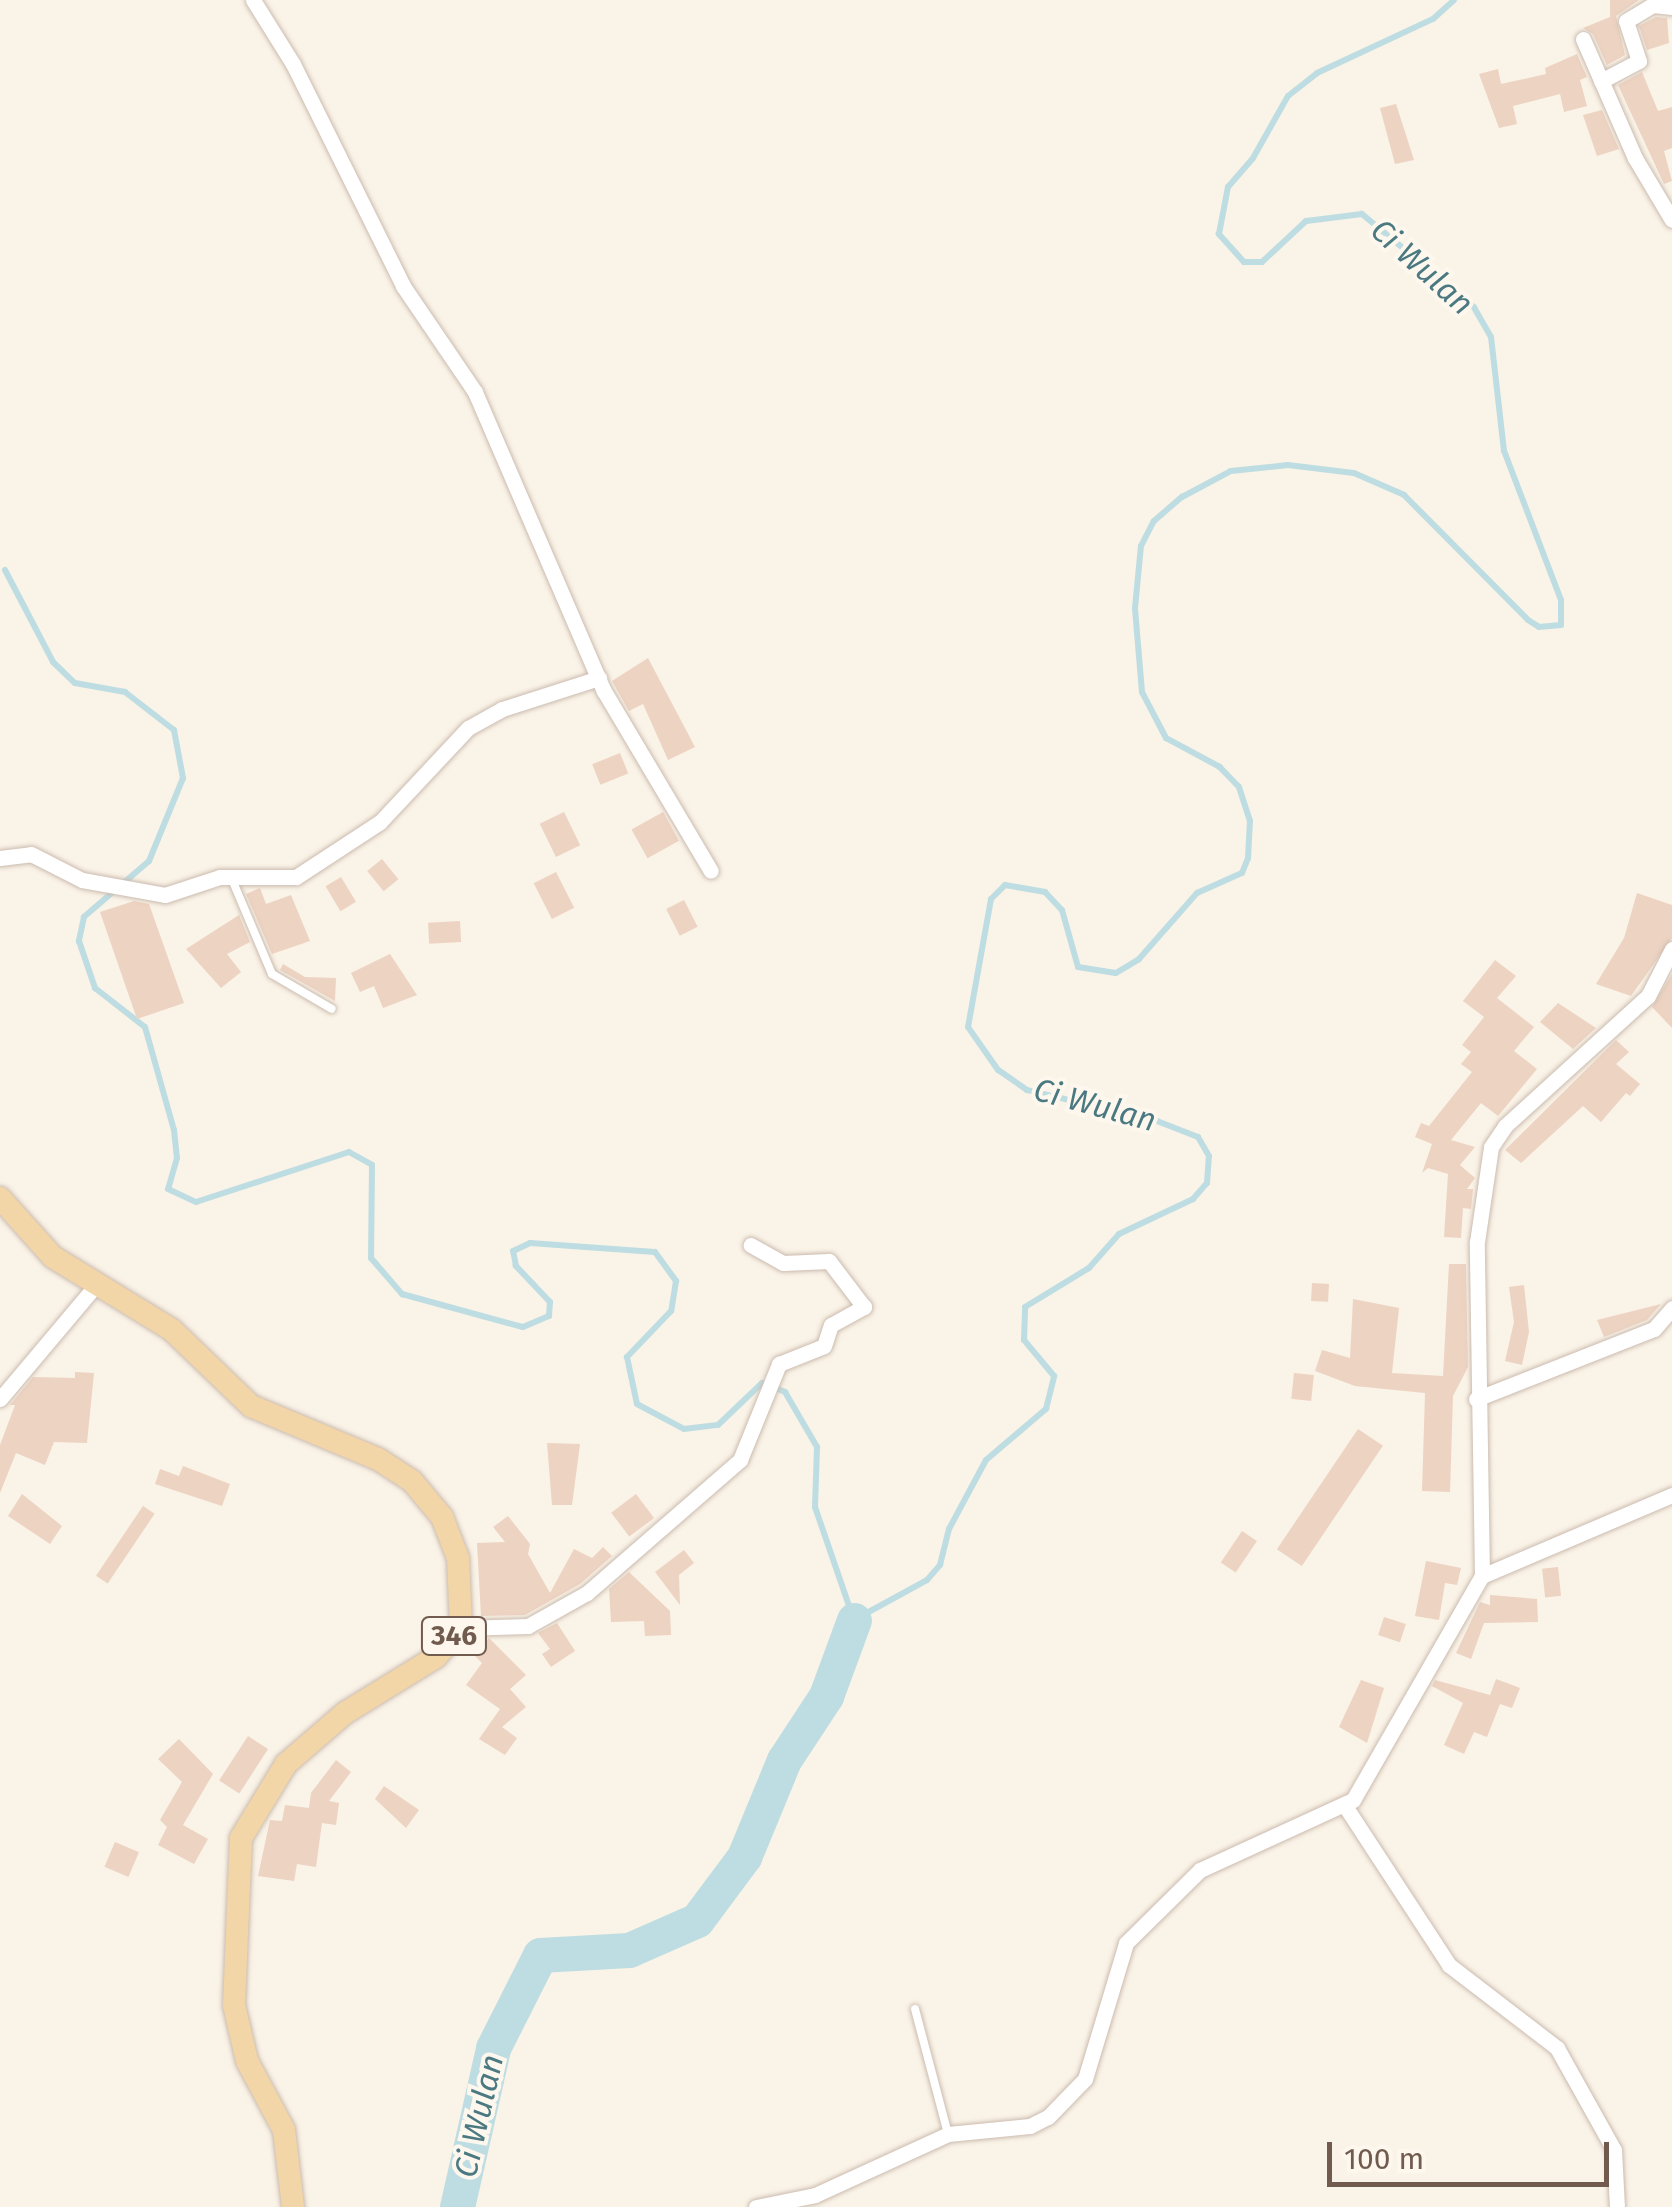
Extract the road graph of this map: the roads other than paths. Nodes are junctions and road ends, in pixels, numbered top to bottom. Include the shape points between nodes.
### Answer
1 (253, 0) edge
2 (1672, 7) edge
3 (1583, 39) dead end
4 (1602, 81) junction
5 (1672, 220) edge
6 (599, 678) junction
7 (0, 858) edge
8 (711, 871) dead end
9 (231, 877) junction
10 (1672, 950) edge
11 (332, 1009) dead end
12 (0, 1198) edge
13 (751, 1245) dead end
14 (95, 1286) junction
15 (1672, 1308) edge
16 (0, 1399) edge
17 (1476, 1399) junction
18 (1672, 1495) edge
19 (1482, 1576) junction
20 (461, 1628) junction
21 (1344, 1806) junction
22 (915, 2008) dead end
23 (948, 2134) junction
24 (293, 2207) edge
25 (756, 2207) edge
26 (1617, 2207) edge

1 - 6 street via 293,64 404,286 476,392
2 - 4 street via 1653,6 1626,21 1638,61
3 - 4 street
4 - 5 street
6 - 8 street
6 - 9 street via 502,709 468,728 380,822 312,871 280,880
7 - 9 street via 31,854 103,886 165,895
9 - 11 lane via 272,974
10 - 17 street via 1648,996 1505,1126 1491,1147 1477,1242
12 - 14 main road, 346 via 36,1242
13 - 20 street via 783,1263 829,1261 839,1280 864,1300 861,1310 831,1324 824,1346 782,1361 746,1451 726,1476 578,1601 528,1626
14 - 16 street
14 - 20 main road, 346 via 172,1330 251,1406 378,1459 422,1490 458,1558
15 - 17 street via 1654,1329
17 - 19 street
18 - 19 street
19 - 21 street via 1364,1785
20 - 24 main road, 346 via 436,1657 345,1713 297,1754 266,1788 241,1838 236,2018 248,2061 284,2130
21 - 23 street via 1200,1870 1126,1943 1085,2078 1048,2117 1030,2126
21 - 26 street via 1448,1965 1557,2048 1614,2150
22 - 23 lane
23 - 25 street via 815,2195

